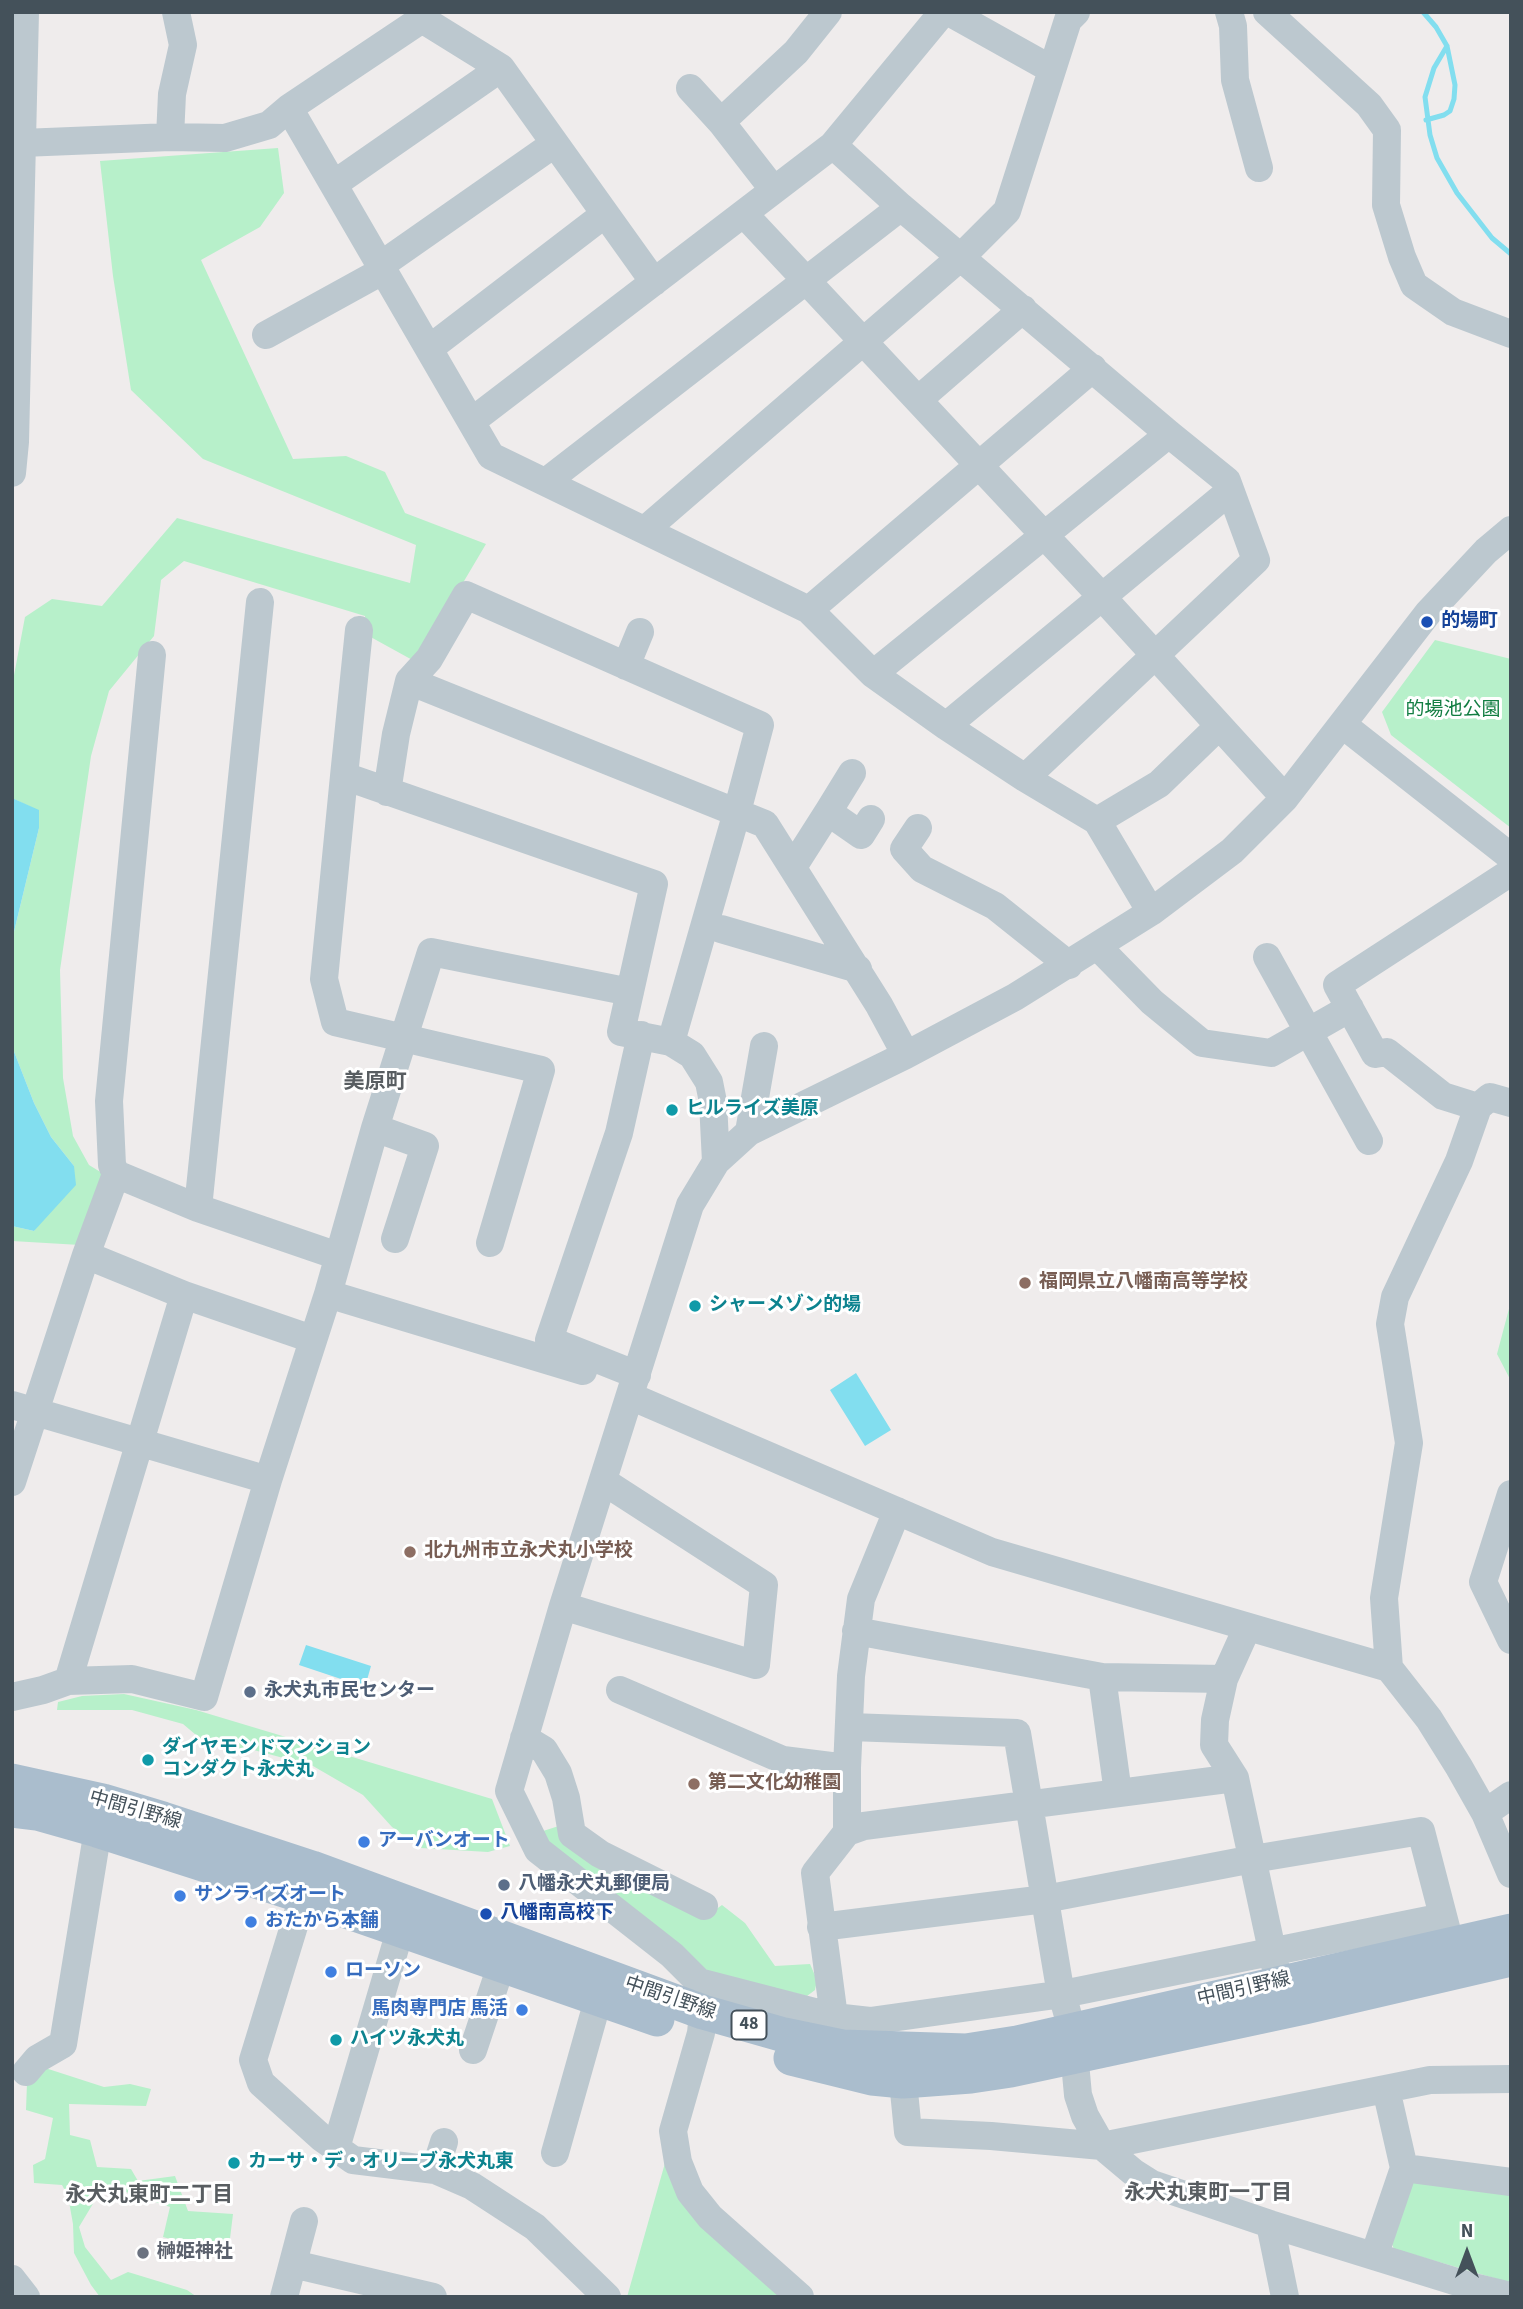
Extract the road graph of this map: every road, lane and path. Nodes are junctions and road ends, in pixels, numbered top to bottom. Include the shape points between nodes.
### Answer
1 (25, 12) edge
2 (176, 12) edge
3 (828, 12) edge
4 (943, 12) edge
5 (949, 12) edge
6 (1076, 12) edge
7 (1228, 12) edge
8 (1267, 12) edge
9 (501, 68) junction
10 (1051, 69) junction
11 (690, 88) dead end
12 (289, 108) junction
13 (721, 122) junction
14 (170, 138) junction
15 (554, 144) junction
16 (833, 145) junction
17 (17, 146) edge
18 (1259, 168) dead end
19 (334, 184) junction
20 (773, 189) junction
21 (901, 207) junction
22 (605, 214) junction
23 (744, 214) junction
24 (962, 256) junction
25 (383, 267) junction
26 (805, 281) junction
27 (654, 282) junction
28 (1023, 309) junction
29 (1511, 334) edge
30 (266, 335) dead end
31 (863, 341) junction
32 (430, 348) junction
33 (1093, 368) junction
34 (918, 400) junction
35 (472, 421) junction
36 (1169, 434) junction
37 (978, 466) junction
38 (12, 472) edge
39 (547, 481) junction
40 (1230, 491) junction
41 (646, 529) junction
42 (1511, 530) edge
43 (1045, 537) junction
44 (1103, 598) junction
45 (260, 602) dead end
46 (809, 610) junction
47 (359, 630) dead end
48 (640, 632) dead end
49 (152, 655) dead end
50 (1156, 656) junction
51 (626, 666) junction
52 (873, 674) junction
53 (410, 681) junction
54 (1343, 725) junction
55 (946, 726) junction
56 (1219, 726) junction
57 (852, 773) dead end
58 (344, 776) junction
59 (1025, 778) junction
60 (387, 792) junction
61 (1285, 798) junction
62 (737, 812) junction
63 (828, 813) junction
64 (871, 819) dead end
65 (1097, 821) junction
66 (918, 828) dead end
67 (1511, 857) edge
68 (793, 867) junction
69 (1511, 872) edge
70 (1152, 912) junction
71 (721, 929) dead end
72 (1100, 944) junction
73 (1265, 957) dead end
74 (1069, 965) junction
75 (858, 970) junction
76 (630, 992) junction
77 (1350, 1008) junction
78 (1309, 1032) junction
79 (641, 1035) junction
80 (404, 1038) junction
81 (671, 1042) junction
82 (764, 1046) dead end
83 (906, 1055) junction
84 (1511, 1103) edge
85 (1478, 1107) junction
86 (374, 1128) junction
87 (749, 1132) junction
88 (1369, 1141) dead end
89 (716, 1161) junction
90 (117, 1174) junction
91 (198, 1208) junction
92 (395, 1239) dead end
93 (490, 1243) dead end
94 (86, 1255) junction
95 (338, 1256) junction
96 (328, 1294) junction
97 (184, 1295) junction
98 (312, 1339) junction
99 (633, 1386) junction
100 (23, 1408) edge
101 (141, 1443) junction
102 (268, 1480) junction
103 (603, 1481) junction
104 (12, 1482) edge
105 (1511, 1494) edge
106 (897, 1511) junction
107 (563, 1606) junction
108 (1247, 1628) junction
109 (856, 1631) junction
110 (1511, 1640) edge
111 (1389, 1668) junction
112 (1102, 1677) junction
113 (1224, 1679) junction
114 (68, 1681) junction
115 (620, 1690) dead end
116 (12, 1697) edge
117 (850, 1727) junction
118 (524, 1738) junction
119 (847, 1768) junction
120 (1235, 1778) junction
121 (12, 1781) edge
122 (1118, 1793) junction
123 (1511, 1795) edge
124 (1029, 1806) junction
125 (12, 1810) edge
126 (1485, 1814) junction
127 (100, 1815) junction
128 (847, 1832) junction
129 (1253, 1859) junction
130 (1511, 1874) edge
131 (307, 1882) junction
132 (1045, 1899) junction
133 (704, 1906) dead end
134 (821, 1927) junction
135 (400, 1931) junction
136 (1447, 1931) junction
137 (1511, 1931) edge
138 (1511, 1959) edge
139 (501, 1966) junction
140 (1276, 1967) junction
141 (1063, 1994) junction
142 (598, 2000) junction
143 (701, 2009) junction
144 (834, 2017) junction
145 (1074, 2043) junction
146 (473, 2050) dead end
147 (26, 2072) dead end
148 (1511, 2080) edge
149 (903, 2081) junction
150 (1386, 2089) junction
151 (444, 2142) dead end
152 (1102, 2146) junction
153 (336, 2148) junction
154 (555, 2153) dead end
155 (1404, 2168) junction
156 (435, 2170) junction
157 (1511, 2182) edge
158 (304, 2221) dead end
159 (1270, 2224) junction
160 (1374, 2256) junction
161 (293, 2264) junction
162 (12, 2279) edge
163 (1511, 2296) edge
164 (26, 2297) edge
165 (284, 2297) edge
166 (433, 2297) edge
167 (607, 2297) edge
168 (800, 2297) edge
169 (1285, 2297) edge

1 - 17 street
2 - 14 street via 183,45 172,94
3 - 13 street via 796,52
4 - 16 street
5 - 10 street
6 - 10 street via 1068,20
7 - 18 street via 1233,26 1235,80
8 - 29 street via 1369,105 1387,130 1385,205 1414,285 1453,312
9 - 12 street via 422,19
9 - 15 street
9 - 19 street
10 - 24 street via 1007,211
11 - 13 street
12 - 14 street via 270,125 225,138
12 - 19 street
13 - 20 street
14 - 17 street
15 - 22 street
15 - 25 street
16 - 20 street
16 - 21 street
17 - 38 street
19 - 25 street
20 - 23 street
21 - 24 street
21 - 26 street
22 - 27 street
22 - 32 street
23 - 26 street
23 - 27 street
24 - 28 street
24 - 31 street
25 - 30 street
25 - 32 street
26 - 31 street
26 - 39 street
27 - 35 street
28 - 33 street
28 - 34 street
31 - 34 street
31 - 41 street
32 - 35 street
33 - 36 street
33 - 37 street
34 - 37 street
35 - 39 street via 491,456
36 - 40 street via 1227,481
36 - 43 street
37 - 43 street
37 - 46 street
39 - 41 street
40 - 44 street
40 - 50 street via 1256,559
41 - 46 street
42 - 54 street via 1427,613
43 - 44 street
43 - 52 street
44 - 50 street
44 - 55 street
45 - 91 street
46 - 52 street
47 - 58 street
48 - 51 street
49 - 90 street via 109,1101 112,1164
50 - 56 street
50 - 59 street
51 - 53 street via 466,595 429,659
51 - 62 street via 760,725
52 - 55 street
53 - 60 street
53 - 62 street
54 - 61 street
54 - 67 street
55 - 59 street
56 - 61 street
56 - 65 street via 1158,784
57 - 63 street
58 - 60 street
58 - 80 street via 324,979 335,1023
59 - 65 street
60 - 76 street via 654,884
61 - 70 street via 1232,851
62 - 68 street via 765,824
62 - 81 street
63 - 64 street via 861,835
63 - 68 street
65 - 70 street
66 - 74 street via 904,849 922,869 995,906
68 - 75 street
69 - 77 street via 1337,985
70 - 72 street
71 - 75 street
72 - 74 street
72 - 78 street via 1152,1002 1202,1043 1270,1053
73 - 78 street
74 - 83 street
75 - 83 street
76 - 79 street via 621,1032
76 - 80 street via 431,953
77 - 78 street
77 - 85 street via 1375,1054 1387,1052 1443,1096
78 - 88 street
79 - 81 street
79 - 99 street via 619,1133 549,1340
80 - 86 street
80 - 93 street via 541,1070
81 - 89 street via 692,1055 709,1082
82 - 87 street
83 - 87 street
84 - 85 street via 1490,1097
85 - 111 street via 1459,1161 1395,1297 1390,1324 1409,1443 1384,1598
86 - 92 street via 425,1146
86 - 95 street
87 - 89 street
89 - 99 street via 690,1205
90 - 91 street
90 - 94 street
91 - 95 street
94 - 97 street
94 - 100 street
95 - 96 street
96 - 98 street
96 - 99 street
97 - 98 street
97 - 101 street
98 - 102 street
99 - 103 street
99 - 106 street
100 - 101 street
100 - 104 street
101 - 102 street
101 - 114 street
102 - 114 street via 204,1696 132,1679
103 - 107 street
103 - 107 street via 764,1585 756,1665
105 - 110 street via 1483,1582
106 - 108 street via 992,1552
106 - 109 street via 861,1599
107 - 118 street
108 - 111 street
108 - 113 street
109 - 112 street
109 - 117 street
111 - 126 street via 1429,1719
112 - 113 street
112 - 122 street
113 - 120 street via 1214,1745
114 - 116 street
115 - 119 street via 783,1760
117 - 119 street
117 - 124 street via 1017,1733
118 - 133 street via 544,1751 558,1773 572,1834 600,1854
118 - 143 street via 509,1791 538,1850 672,1955
119 - 128 street
120 - 122 street
120 - 129 street
121 - 127 main road, 中間引野線 / 48
122 - 124 street
123 - 126 street
124 - 128 street via 864,1826
124 - 132 street
125 - 127 main road, 中間引野線 / 48
126 - 130 street
127 - 131 main road, 中間引野線 / 48 via 163,1819
127 - 147 street via 63,2044 37,2059
128 - 134 street via 815,1872
129 - 132 street
129 - 136 street via 1421,1831
129 - 140 street
131 - 135 main road, 中間引野線 / 48
131 - 143 main road, 中間引野線 / 48
131 - 153 street via 253,2060 261,2082
132 - 134 street
132 - 141 street
134 - 144 street
135 - 139 main road, 中間引野線 / 48
135 - 153 street
136 - 137 main road, 中間引野線 / 48
136 - 140 main road, 中間引野線 / 48
138 - 145 main road, 中間引野線 / 48 via 1305,2007
139 - 142 main road, 中間引野線 / 48
139 - 146 street
140 - 141 street
140 - 145 main road, 中間引野線 / 48
141 - 144 street via 870,2021
141 - 145 street
142 - 143 main road, 中間引野線 / 48
142 - 154 street
143 - 144 street
143 - 145 main road, 中間引野線 / 48 via 784,2035 842,2047 966,2051 1017,2043
143 - 149 main road, 中間引野線 / 48 via 837,2071
143 - 168 street via 673,2131 678,2162 690,2192 710,2217
145 - 149 main road, 中間引野線 / 48 via 971,2076
145 - 152 street via 1078,2095
148 - 150 street via 1430,2080
149 - 152 street via 908,2132
150 - 152 street
150 - 155 street
151 - 156 street
152 - 159 street via 1152,2184
153 - 156 street via 353,2160
155 - 157 street
155 - 160 street
156 - 167 street via 472,2186 535,2227
158 - 161 street
159 - 160 street
159 - 169 street
160 - 163 street
161 - 165 street
161 - 166 street
162 - 164 street

